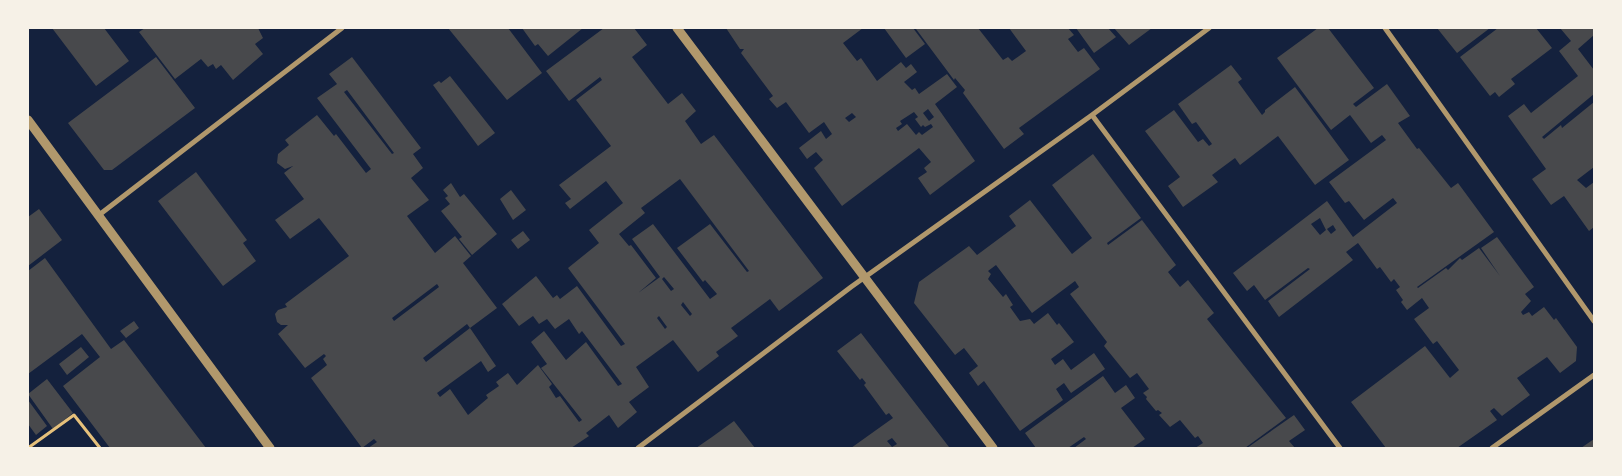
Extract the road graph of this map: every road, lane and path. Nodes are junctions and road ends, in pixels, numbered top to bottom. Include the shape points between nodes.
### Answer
1 (342, 28) edge
2 (678, 28) edge
3 (1209, 28) edge
4 (1385, 28) edge
5 (1092, 115) junction
6 (28, 120) edge
7 (99, 215) junction
8 (865, 277) junction
9 (1594, 321) edge
10 (1594, 375) edge
11 (28, 448) edge
12 (100, 448) edge
13 (270, 448) edge
14 (638, 448) edge
15 (993, 448) edge
16 (1340, 448) edge
17 (1492, 448) edge

1 - 7 street
2 - 8 street
3 - 5 street
4 - 9 street
5 - 8 street
5 - 16 street
6 - 7 street
7 - 13 street
8 - 14 street
8 - 15 street
10 - 17 street
11 - 12 path via 74,414

